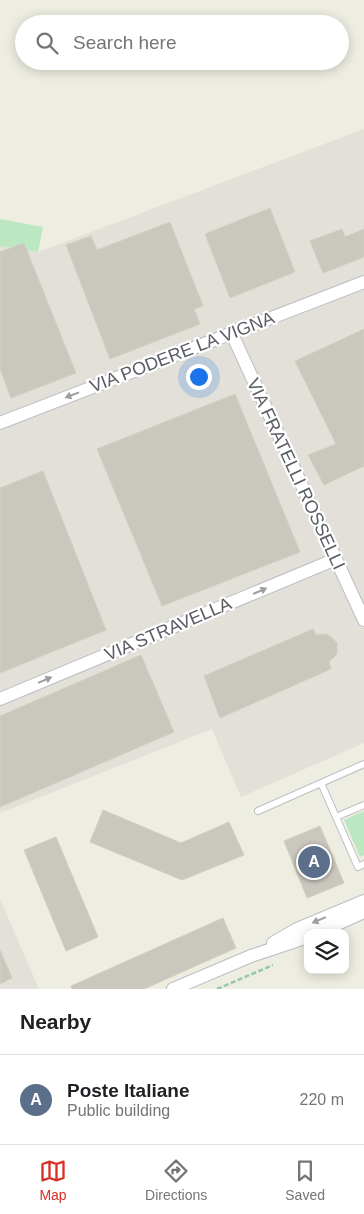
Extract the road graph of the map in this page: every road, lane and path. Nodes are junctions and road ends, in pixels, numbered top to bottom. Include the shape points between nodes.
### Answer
1 (364, 282) edge
2 (231, 332) junction
3 (0, 423) edge
4 (336, 559) junction
5 (363, 617) edge
6 (0, 699) edge
7 (364, 764) edge
8 (321, 783) junction
9 (364, 805) edge
10 (258, 811) dead end
11 (336, 817) junction
12 (364, 864) edge
13 (364, 901) edge
14 (364, 912) edge
15 (326, 929) edge
16 (304, 938) edge
17 (251, 956) junction
18 (279, 962) dead end
19 (173, 989) edge
20 (217, 989) edge

1 - 2 street, VIA PODERE LA VIGNA
2 -> 3 street, VIA PODERE LA VIGNA
2 - 4 street, VIA FRATELLI ROSSELLI
4 - 5 street, VIA FRATELLI ROSSELLI
6 -> 4 street, VIA STRAVELLA
7 - 8 lane
8 - 10 lane
8 - 11 lane
9 - 11 lane
11 - 12 lane via 358,867
13 -> 17 street via 297,929
14 - 15 street
16 - 17 street
17 - 19 street
18 - 20 path

